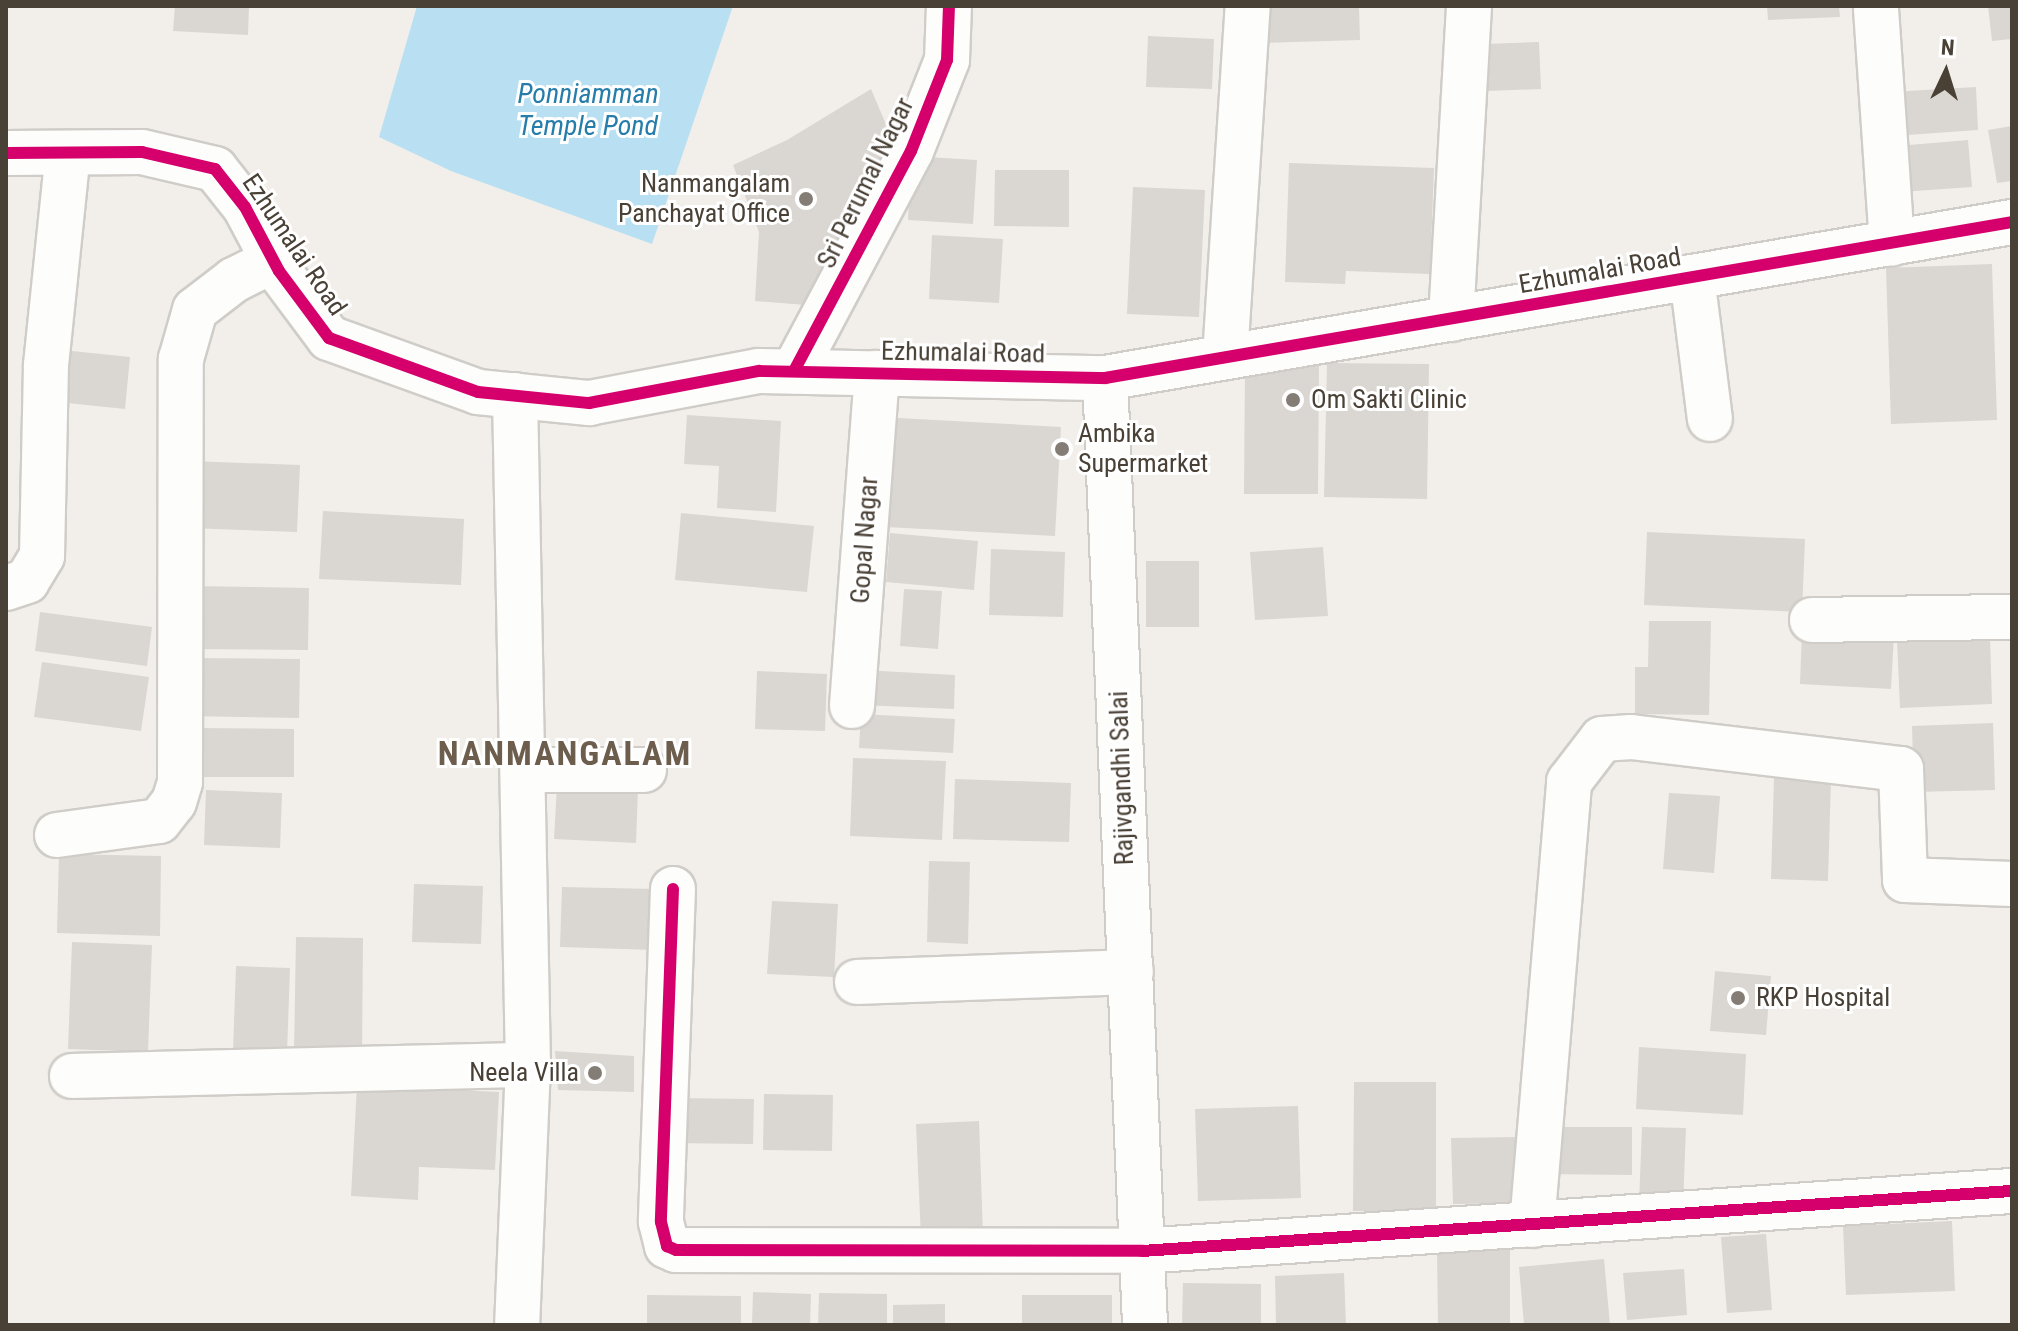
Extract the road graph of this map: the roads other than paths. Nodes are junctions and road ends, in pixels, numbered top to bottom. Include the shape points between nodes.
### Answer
1 (949, 6) edge
2 (1248, 6) edge
3 (1469, 6) edge
4 (1876, 9) dead end
5 (6, 153) edge
6 (68, 153) junction
7 (2012, 222) edge
8 (1892, 243) junction
9 (274, 260) junction
10 (1692, 277) junction
11 (1451, 319) junction
12 (1225, 357) junction
13 (794, 371) junction
14 (877, 373) junction
15 (1105, 378) junction
16 (515, 395) junction
17 (1710, 419) dead end
18 (6, 588) edge
19 (2012, 617) edge
20 (1812, 620) dead end
21 (852, 706) dead end
22 (523, 770) junction
23 (644, 770) dead end
24 (57, 835) dead end
25 (2012, 884) edge
26 (673, 889) dead end
27 (1131, 972) junction
28 (857, 982) dead end
29 (528, 1065) junction
30 (72, 1076) dead end
31 (2012, 1191) edge
32 (1532, 1225) junction
33 (1142, 1251) junction
34 (517, 1325) edge
35 (1145, 1325) edge

1 - 13 street, Sri Perumal Nagar via 947,60 911,151
2 - 12 street
3 - 11 street
4 - 8 street
5 - 6 street, Ezhumalai Road
6 - 9 street, Ezhumalai Road via 142,152 215,169 245,207
6 - 18 street via 46,365 42,556 27,581
7 - 8 street, Ezhumalai Road
8 - 10 street, Ezhumalai Road
9 - 16 street, Ezhumalai Road via 329,338 478,392
9 - 24 street via 234,280 195,310 181,359 180,782 174,802 159,821
10 - 11 street, Ezhumalai Road
10 - 17 street
11 - 12 street, Ezhumalai Road
12 - 15 street, Ezhumalai Road
13 - 14 street, Ezhumalai Road
13 - 16 street, Ezhumalai Road via 759,371 589,403
14 - 15 street, Ezhumalai Road
14 - 21 street, Gopal Nagar
15 - 27 street, Rajivgandhi Salai
16 - 22 street
19 - 20 street
22 - 23 street
22 - 29 street
25 - 32 street via 1905,880 1901,769 1631,737 1602,739 1569,782
26 - 33 street via 661,1222 667,1246 689,1251
27 - 28 street
27 - 33 street, Rajivgandhi Salai
29 - 30 street
29 - 34 street
31 - 32 street
32 - 33 street
33 - 35 street, Rajivgandhi Salai

